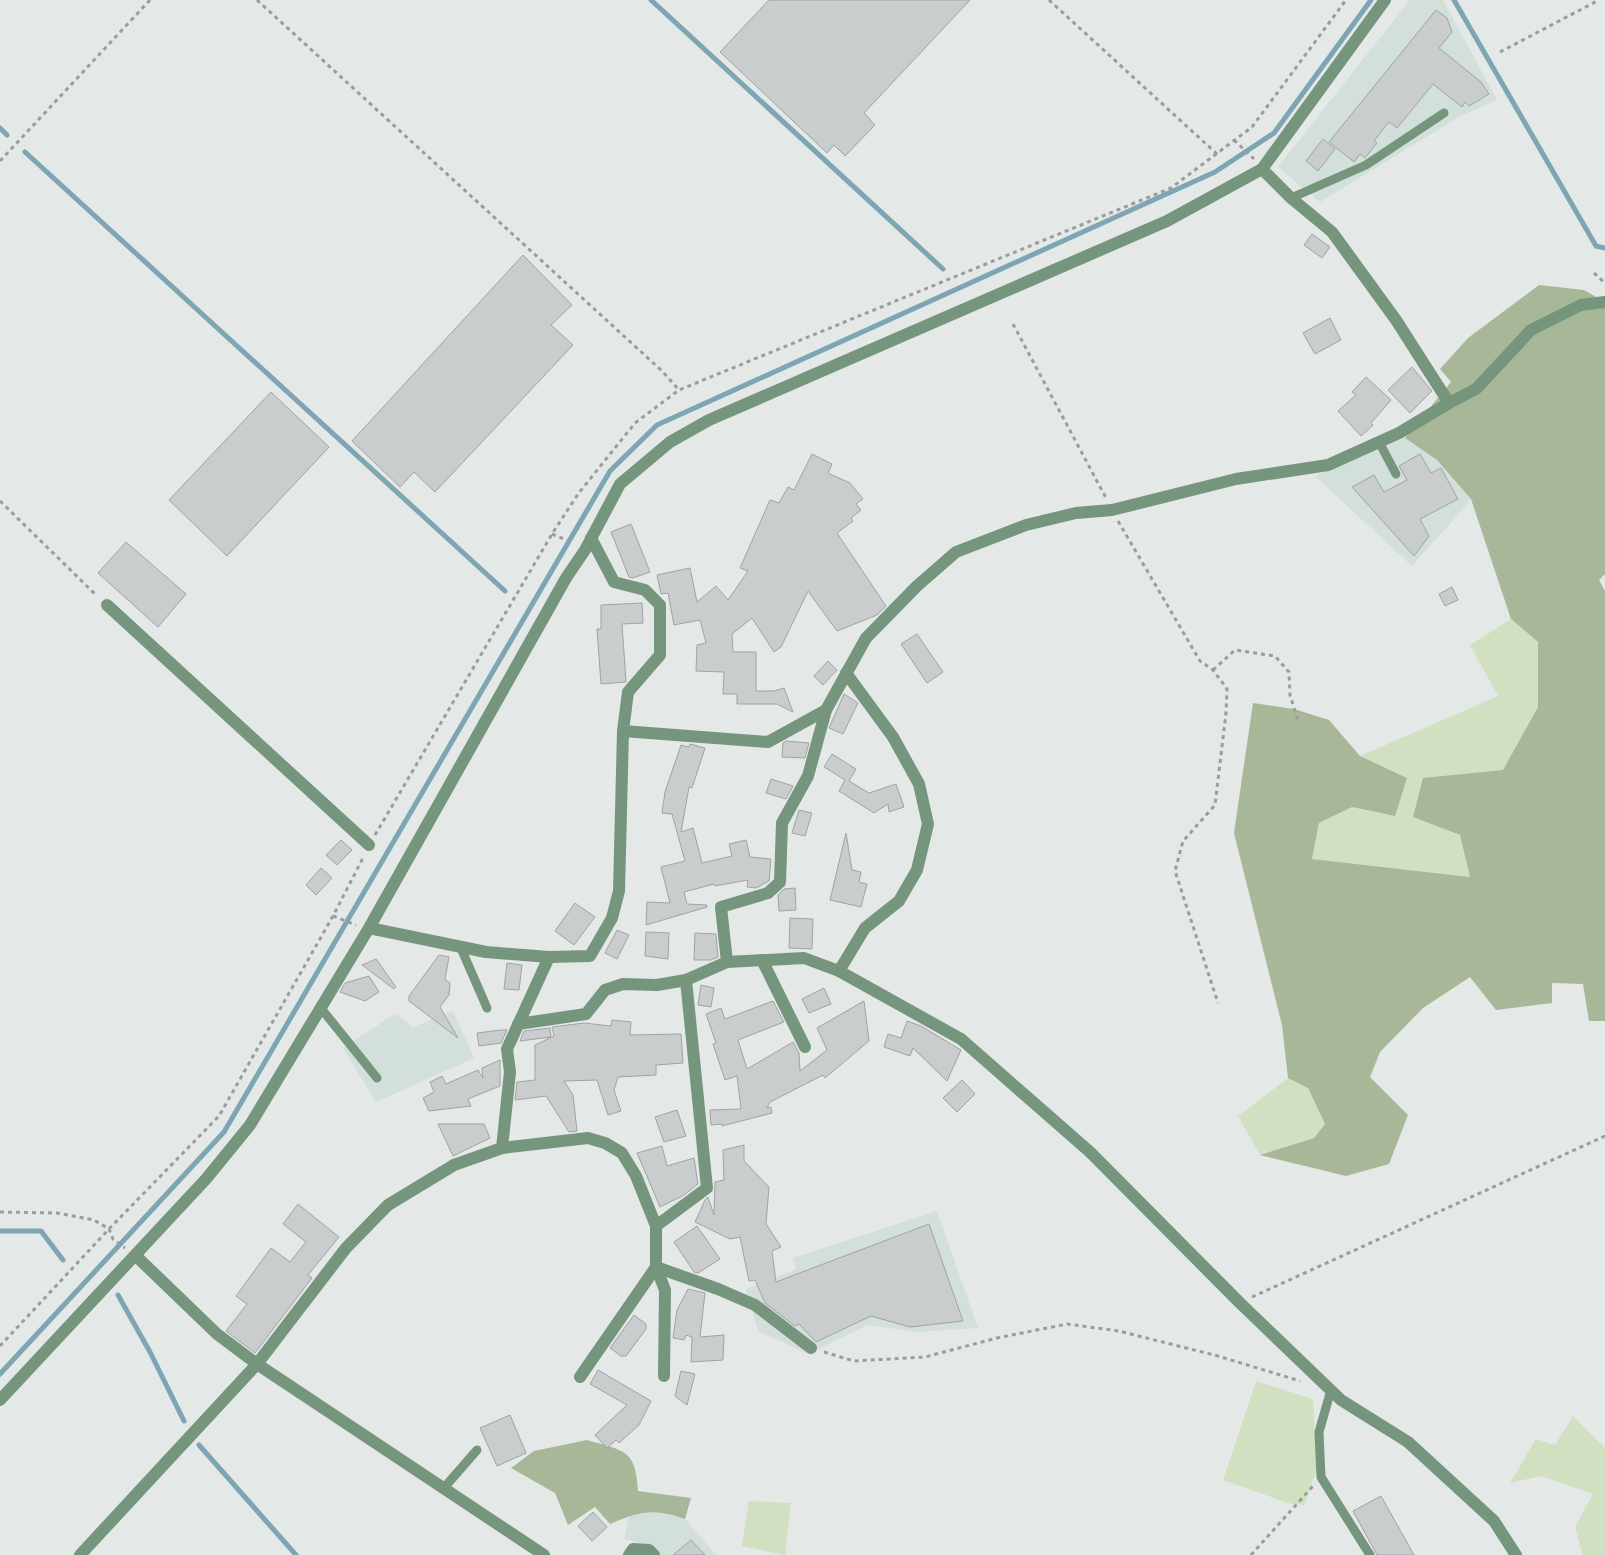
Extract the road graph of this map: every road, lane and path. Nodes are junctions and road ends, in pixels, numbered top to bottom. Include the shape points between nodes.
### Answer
1 (150, 0) edge
2 (257, 0) edge
3 (1049, 0) edge
4 (1346, 0) edge
5 (1385, 0) edge
6 (1599, 0) edge
7 (1500, 52) dead end
8 (1444, 113) dead end
9 (1234, 140) junction
10 (1217, 154) junction
11 (0, 161) edge
12 (1259, 165) junction
13 (1292, 198) junction
14 (1594, 273) dead end
15 (1605, 283) edge
16 (1605, 302) edge
17 (1013, 324) dead end
18 (679, 390) junction
19 (1449, 403) junction
20 (1379, 442) junction
21 (1396, 474) dead end
22 (0, 501) edge
23 (1112, 510) junction
24 (552, 534) junction
25 (591, 538) junction
26 (579, 546) dead end
27 (106, 605) joint
28 (1213, 670) junction
29 (846, 674) junction
30 (826, 710) junction
31 (1298, 721) dead end
32 (623, 731) junction
33 (369, 845) junction
34 (335, 917) junction
35 (363, 926) junction
36 (460, 946) junction
37 (549, 957) junction
38 (762, 960) junction
39 (726, 962) junction
40 (839, 971) junction
41 (686, 980) junction
42 (1218, 1002) dead end
43 (320, 1007) junction
44 (487, 1008) dead end
45 (518, 1024) junction
46 (806, 1047) dead end
47 (377, 1078) dead end
48 (1605, 1136) edge
49 (502, 1148) junction
50 (0, 1212) edge
51 (656, 1226) junction
52 (108, 1229) junction
53 (133, 1255) junction
54 (656, 1267) junction
55 (1240, 1303) junction
56 (0, 1346) edge
57 (811, 1348) joint
58 (257, 1364) junction
59 (664, 1376) dead end
60 (580, 1377) dead end
61 (1305, 1382) dead end
62 (1331, 1390) junction
63 (0, 1400) edge
64 (477, 1450) dead end
65 (1321, 1477) junction
66 (443, 1489) junction
67 (80, 1555) edge
68 (544, 1555) edge
69 (629, 1555) edge
70 (654, 1555) edge
71 (1251, 1555) edge
72 (1370, 1555) edge
73 (1516, 1555) edge

1 - 11 path
2 - 18 path
3 - 10 path
4 - 9 path via 1252,127
5 - 12 street
6 - 7 path
8 - 13 lane via 1366,165
9 - 10 path
9 - 12 path
10 - 18 path via 1171,188
12 - 13 street
12 - 25 street via 1167,221 709,420 670,442 620,484
13 - 19 street via 1332,232 1396,320
14 - 15 path
16 - 19 street via 1580,305 1531,330 1476,389
17 - 23 path
18 - 24 path via 635,422 578,494
19 - 20 street
20 - 21 lane
20 - 23 street via 1328,465 1236,479
22 - 27 path
23 - 28 path via 1200,661
23 - 29 street via 1076,513 1026,525 956,552 866,638
24 - 26 path
24 - 33 path
25 - 32 street via 614,582 645,590 660,605 660,655 628,692
25 - 35 street
27 - 33 street
28 - 31 path via 1235,650 1274,656 1290,672 1290,695
28 - 42 path via 1227,689 1215,805 1183,841 1175,871
29 - 30 street
29 - 40 street via 893,737 915,776 928,824 916,870 899,901 865,928
30 - 32 street via 768,742
30 - 39 street via 808,776 782,823 780,882 768,893 721,907
32 - 37 street via 619,891 612,918 590,956
33 - 34 path
34 - 35 path
34 - 52 path via 218,1116
35 - 36 street
35 - 43 street
36 - 37 street via 486,952
36 - 44 lane
37 - 45 street
38 - 39 street
38 - 40 street via 804,958
38 - 46 street
39 - 41 street
40 - 55 street via 961,1039 1090,1152
41 - 45 street via 657,985 622,984 605,990 586,1014
41 - 51 street via 707,1188
43 - 47 lane
43 - 53 street via 250,1125 206,1179
45 - 49 street via 507,1049 510,1072
48 - 55 path
49 - 51 street via 588,1138 606,1143 622,1153 636,1176
49 - 58 street via 454,1165 388,1205 346,1248
50 - 52 path via 57,1213 94,1220
51 - 54 street
52 - 53 path via 113,1239
52 - 56 path
53 - 58 street via 217,1334
53 - 63 street
54 - 57 street via 754,1305
54 - 59 street via 665,1290
54 - 60 street
55 - 62 street
57 - 61 path via 854,1361 925,1357 1067,1324 1119,1331
58 - 66 street
58 - 67 street
62 - 65 lane via 1318,1432
62 - 73 street via 1341,1400 1408,1442 1494,1521
64 - 66 lane
65 - 71 path
65 - 72 lane
66 - 68 street
69 - 70 street via 633,1549 649,1550

